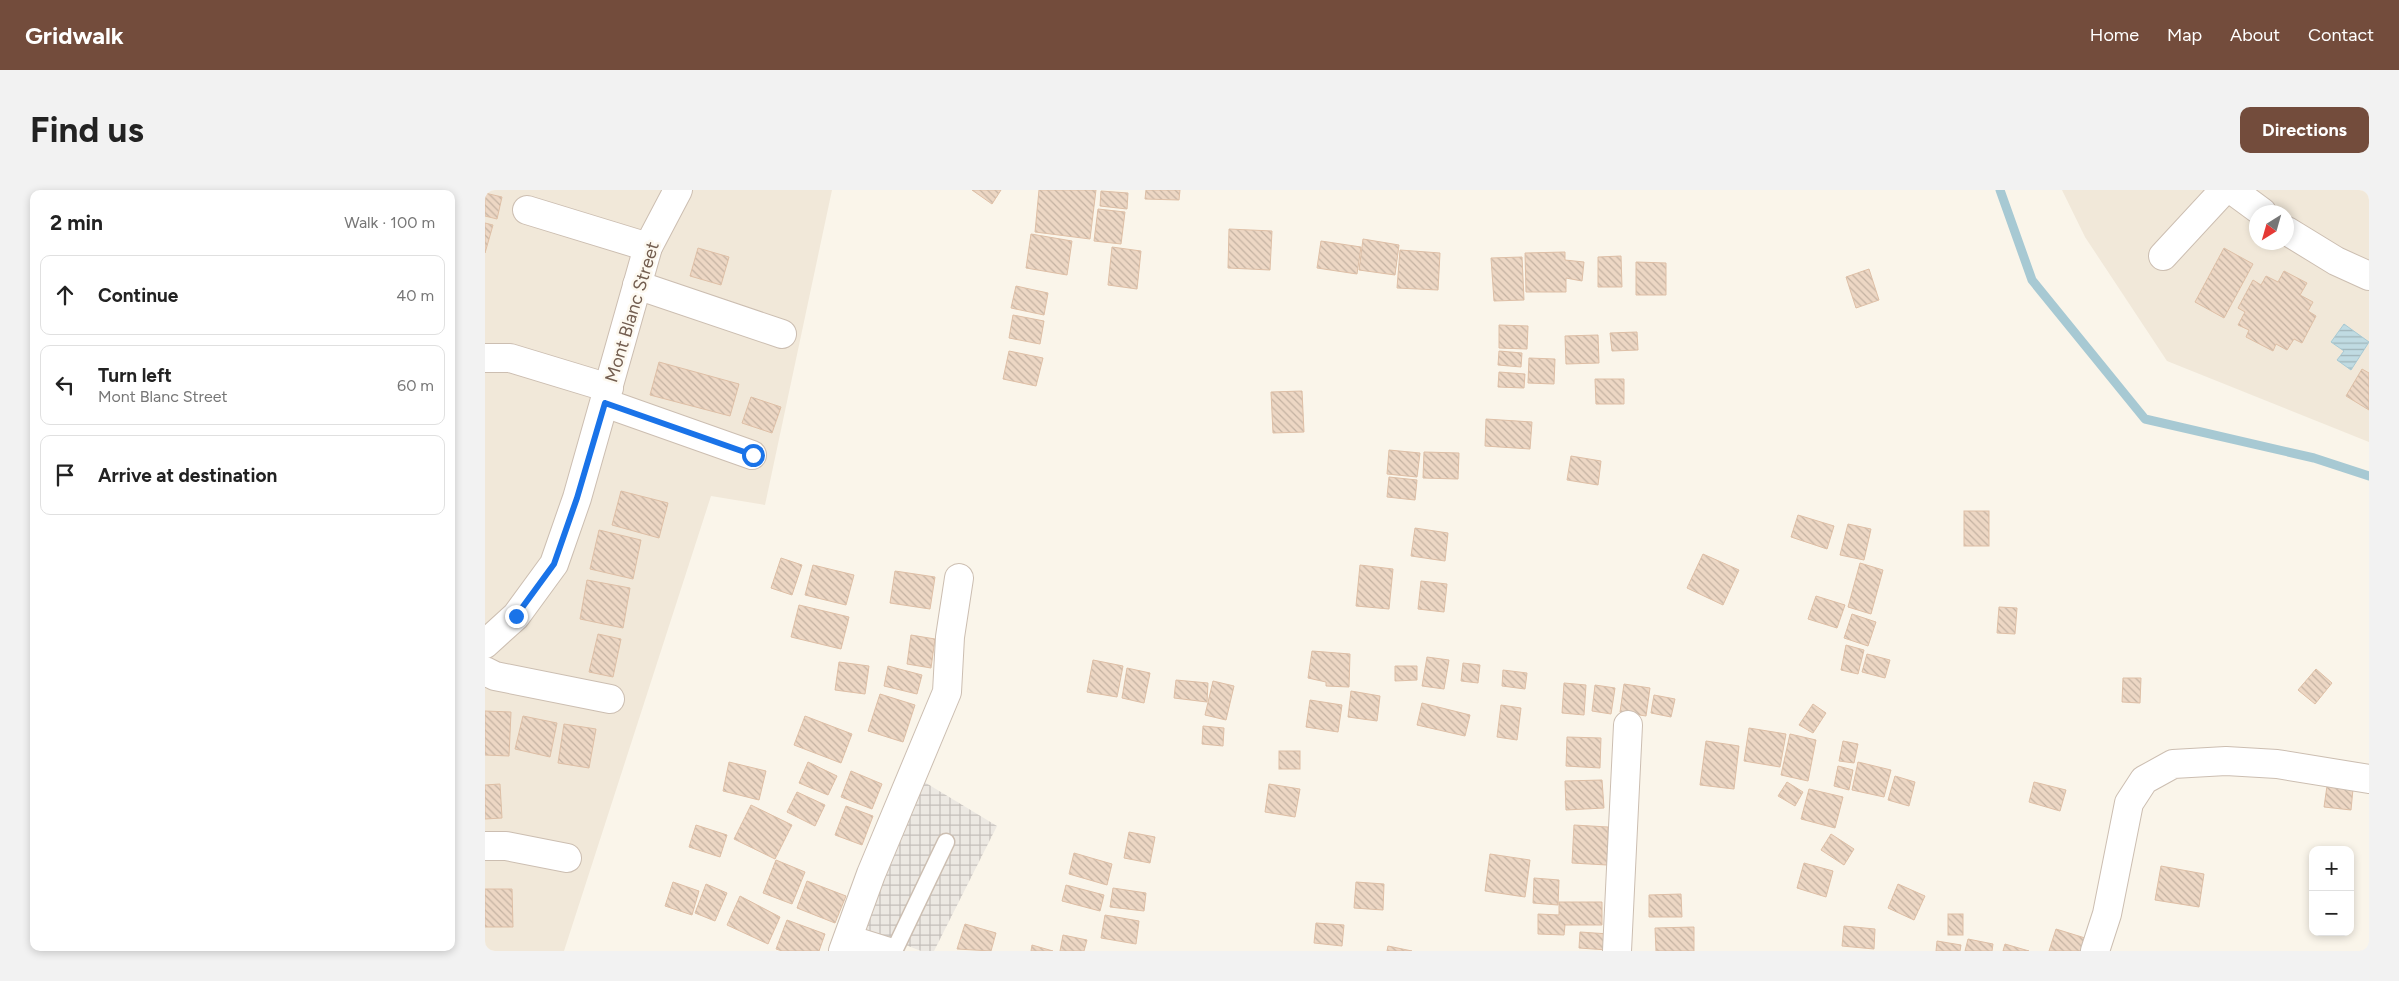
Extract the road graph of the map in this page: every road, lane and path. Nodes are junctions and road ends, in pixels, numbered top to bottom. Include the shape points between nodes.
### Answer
1 (678, 190) edge
2 (2224, 190) edge
3 (2232, 190) edge
4 (2252, 205) edge
5 (527, 210) dead end
6 (2294, 235) edge
7 (648, 247) junction
8 (2163, 256) dead end
9 (2369, 276) edge
10 (637, 286) junction
11 (782, 334) dead end
12 (485, 358) edge
13 (607, 395) junction
14 (753, 455) dead end
15 (959, 578) dead end
16 (485, 644) edge
17 (485, 671) edge
18 (610, 699) dead end
19 (1628, 725) dead end
20 (2369, 779) edge
21 (946, 842) dead end
22 (485, 846) edge
23 (567, 858) dead end
24 (845, 945) edge
25 (886, 951) edge
26 (894, 951) edge
27 (1617, 951) edge
28 (2095, 951) edge

1 - 7 street, Mont Blanc Street
2 - 8 street
3 - 4 street
5 - 7 street
6 - 9 street
7 - 10 street, Mont Blanc Street
10 - 11 street
10 - 13 street, Mont Blanc Street
12 - 13 street via 509,358
13 - 14 street
13 - 16 street, Mont Blanc Street via 554,564 516,616
15 - 24 street via 950,637 947,692
17 - 18 street via 495,676
19 - 27 street
20 - 28 street via 2277,764 2226,761 2173,764 2144,780 2129,803 2107,914
21 - 26 lane
22 - 23 street via 506,846
24 - 25 street

